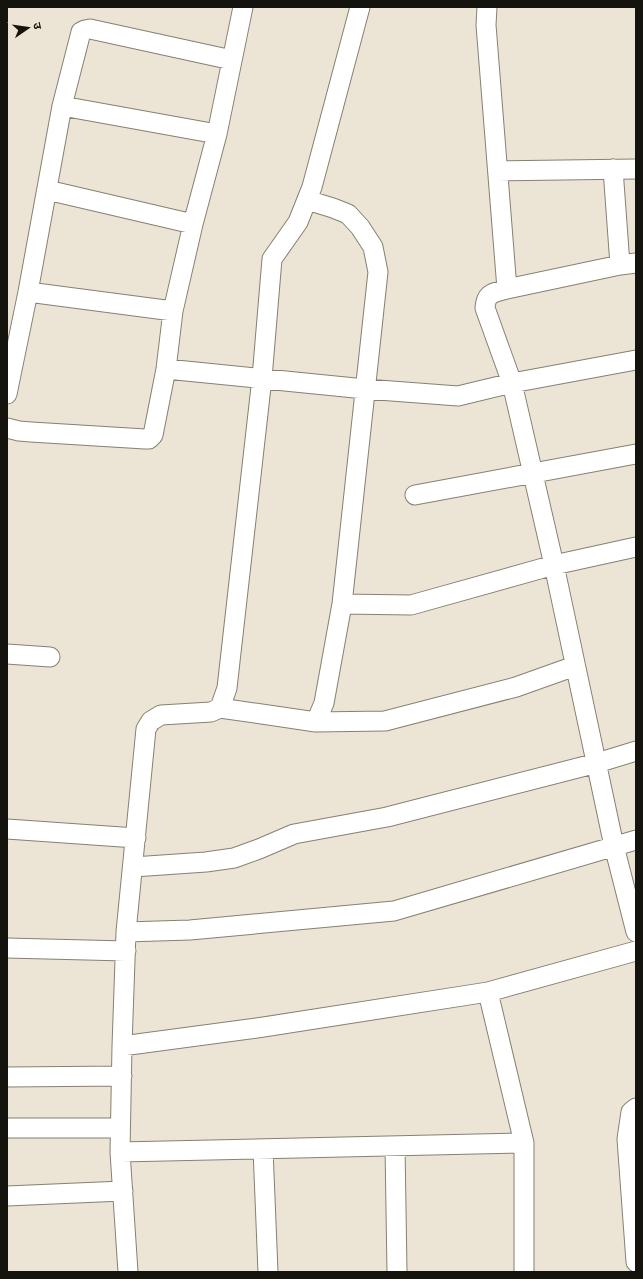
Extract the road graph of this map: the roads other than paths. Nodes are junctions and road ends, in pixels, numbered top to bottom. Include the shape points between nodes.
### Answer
1 (243, 7) edge
2 (360, 7) edge
3 (487, 7) edge
4 (232, 60) junction
5 (62, 106) junction
6 (216, 134) junction
7 (613, 169) junction
8 (636, 169) edge
9 (498, 171) junction
10 (47, 190) junction
11 (307, 200) junction
12 (194, 224) junction
13 (628, 264) edge
14 (507, 289) junction
15 (28, 292) junction
16 (173, 311) junction
17 (636, 360) edge
18 (166, 369) junction
19 (262, 378) junction
20 (512, 383) junction
21 (365, 389) junction
22 (7, 394) edge
23 (7, 428) edge
24 (636, 454) edge
25 (532, 473) junction
26 (415, 495) dead end
27 (636, 547) edge
28 (554, 565) junction
29 (342, 604) junction
30 (7, 654) edge
31 (50, 657) dead end
32 (575, 666) junction
33 (220, 708) junction
34 (316, 722) junction
35 (636, 751) edge
36 (597, 763) junction
37 (7, 829) edge
38 (136, 838) junction
39 (636, 840) edge
40 (614, 846) junction
41 (133, 867) junction
42 (126, 932) junction
43 (636, 932) edge
44 (7, 948) edge
45 (126, 951) junction
46 (636, 952) edge
47 (488, 992) junction
48 (122, 1046) junction
49 (7, 1076) edge
50 (122, 1076) junction
51 (636, 1108) edge
52 (7, 1128) edge
53 (120, 1128) junction
54 (524, 1143) junction
55 (395, 1146) junction
56 (263, 1149) junction
57 (120, 1152) junction
58 (123, 1191) junction
59 (7, 1196) edge
60 (636, 1262) edge
61 (128, 1272) edge
62 (268, 1272) edge
63 (398, 1272) edge
64 (524, 1272) edge

1 - 4 street
2 - 11 street
3 - 9 street via 486,25
4 - 5 street via 85,30 81,32
4 - 6 street
5 - 6 street
5 - 10 street
6 - 12 street
7 - 8 street
7 - 9 street
7 - 13 street
9 - 14 street
10 - 12 street
10 - 15 street
11 - 19 street via 298,222 272,259
11 - 21 street via 348,214 373,247 378,272
12 - 16 street
13 - 14 street
14 - 20 street via 490,294 486,299 485,308
15 - 16 street
15 - 22 street
16 - 18 street
17 - 20 street
18 - 19 street
18 - 23 street via 153,435 149,439 31,432
19 - 21 street
19 - 33 street via 228,688
20 - 21 street via 458,396
20 - 25 street
21 - 29 street
24 - 25 street
25 - 26 street
25 - 28 street
27 - 28 street
28 - 29 street via 411,605
28 - 32 street
29 - 34 street via 324,703
30 - 31 street
32 - 34 street via 516,687 385,721
32 - 36 street
33 - 34 street
33 - 38 street via 211,712 161,715 152,721 146,730
35 - 36 street
36 - 40 street
36 - 41 street via 387,817 294,834 234,858
37 - 38 street
38 - 41 street
39 - 40 street
40 - 42 street via 394,910 190,930
40 - 43 street
41 - 42 street
42 - 45 street
44 - 45 street
45 - 48 street
46 - 47 street
47 - 48 street
47 - 54 street
48 - 50 street
49 - 50 street
50 - 53 street
51 - 60 street via 631,1112 627,1139
52 - 53 street
53 - 57 street
54 - 55 street
54 - 64 street
55 - 56 street
55 - 63 street
56 - 57 street
56 - 62 street
57 - 58 street
58 - 59 street
58 - 61 street

